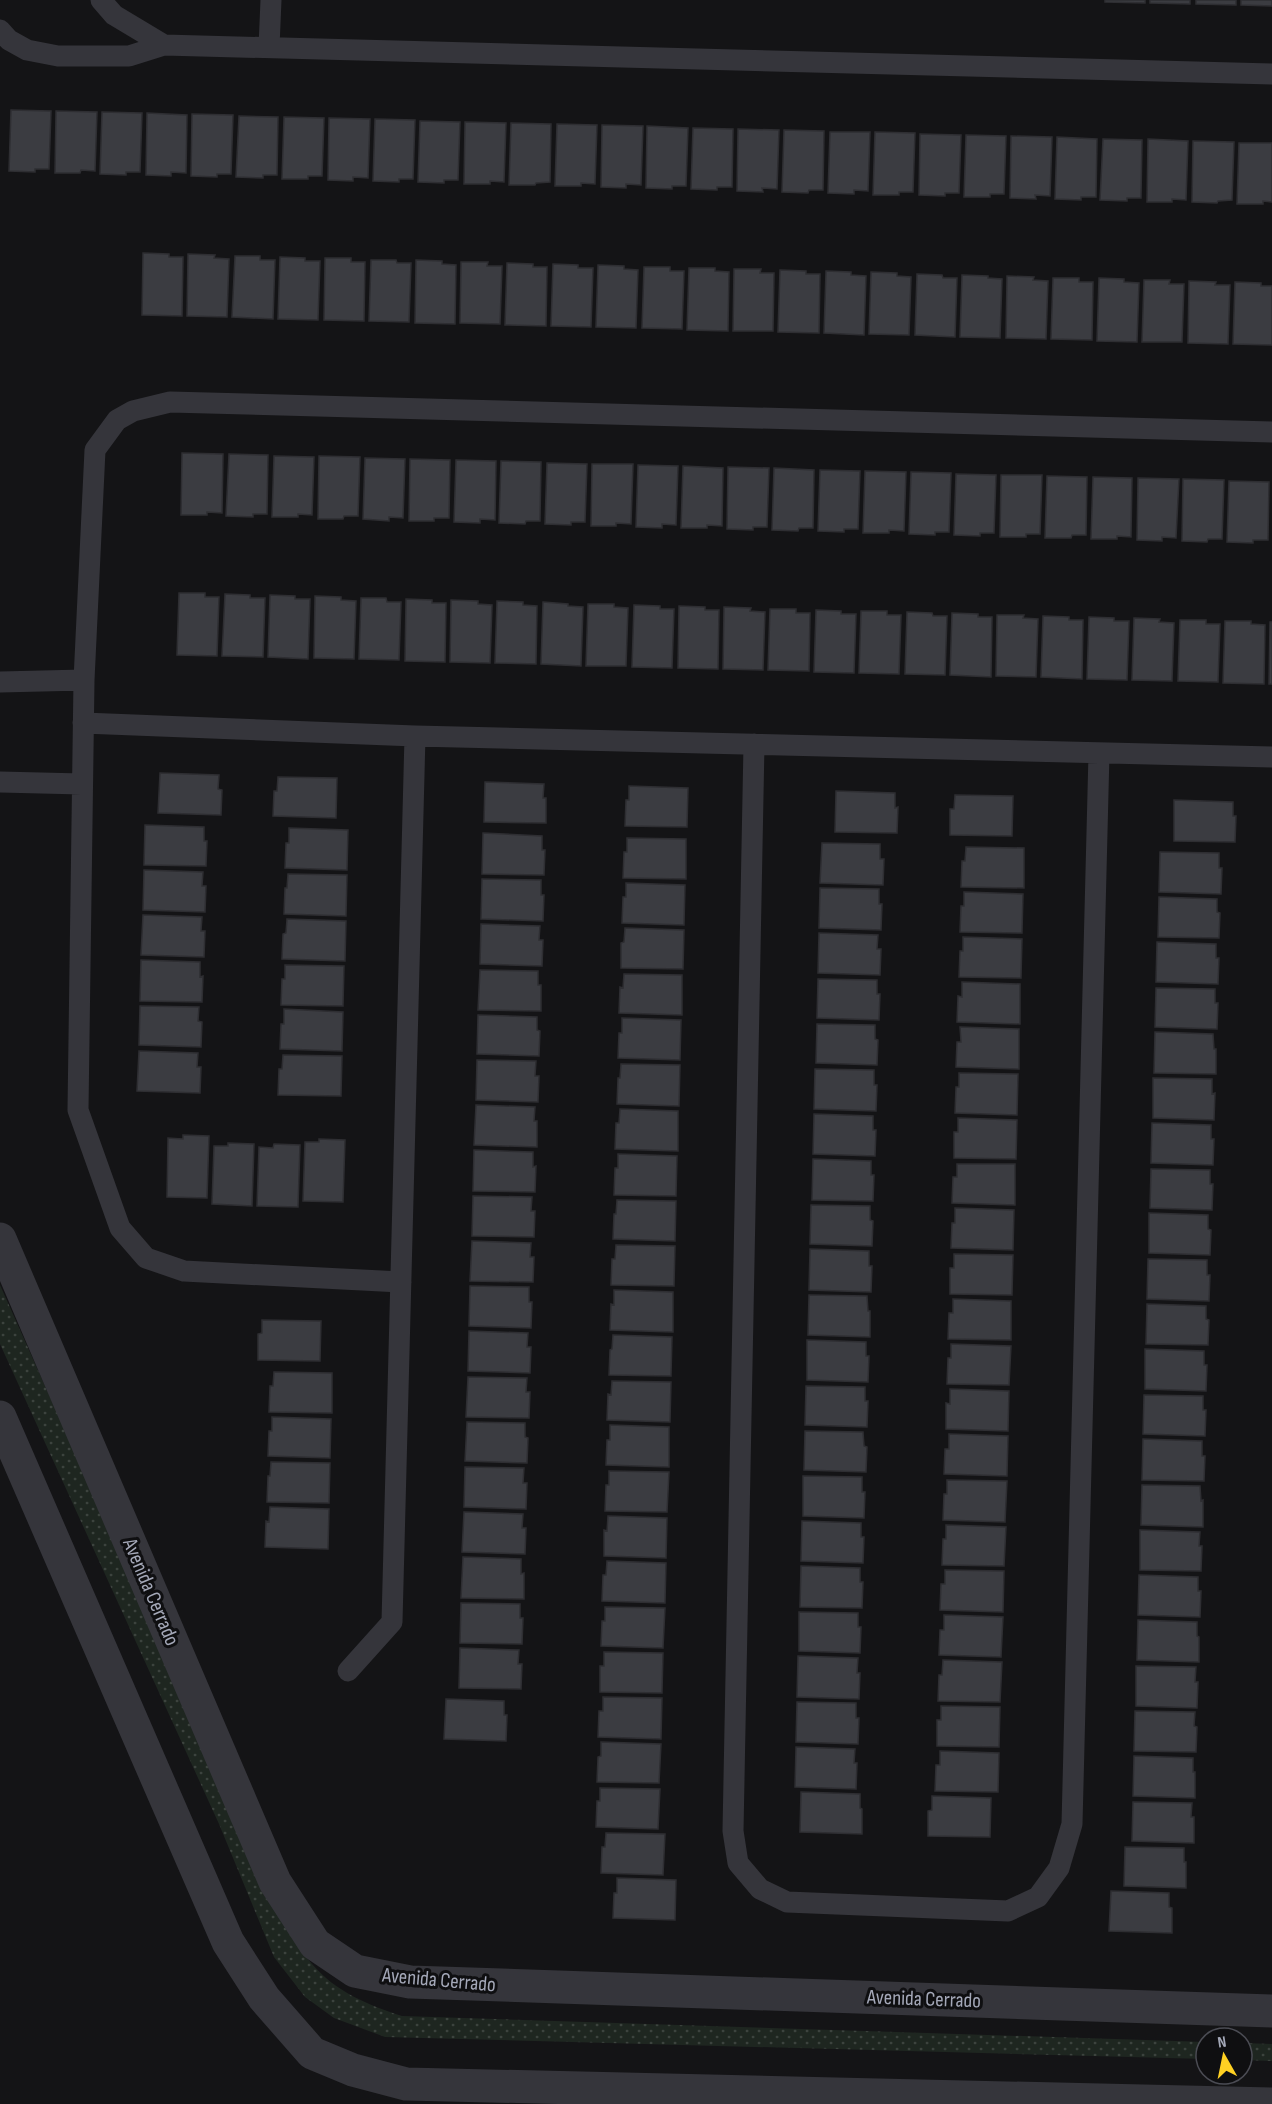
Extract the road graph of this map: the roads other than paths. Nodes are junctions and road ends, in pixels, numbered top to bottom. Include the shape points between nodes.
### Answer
1 (101, 0) edge
2 (271, 0) edge
3 (0, 30) edge
4 (164, 45) junction
5 (269, 47) junction
6 (1272, 74) edge
7 (1272, 432) edge
8 (84, 680) junction
9 (0, 682) edge
10 (83, 723) junction
11 (415, 736) junction
12 (754, 744) junction
13 (1099, 753) junction
14 (1272, 757) edge
15 (0, 782) edge
16 (82, 784) junction
17 (0, 1239) edge
18 (401, 1282) junction
19 (0, 1417) edge
20 (348, 1671) dead end
21 (1272, 2011) edge
22 (1272, 2104) edge

1 - 4 lane via 114,15
2 - 5 lane
3 - 4 lane via 27,50 58,56 129,56
4 - 5 lane
5 - 6 lane
7 - 8 lane via 170,402 134,411 117,420 95,450
8 - 9 lane
8 - 10 lane
10 - 11 lane
10 - 16 lane
11 - 12 lane
11 - 18 lane
12 - 13 lane
12 - 13 lane via 733,1832 738,1863 760,1889 787,1902 1008,1911 1038,1898 1059,1868 1072,1824
13 - 14 lane
15 - 16 lane
16 - 18 lane via 78,1110 120,1228 146,1258 184,1271
17 - 21 street, Avenida Cerrado via 275,1882 315,1944 355,1971 410,1982
18 - 20 lane via 392,1622
19 - 22 street via 228,1942 264,1998 312,2052 352,2070 406,2084

